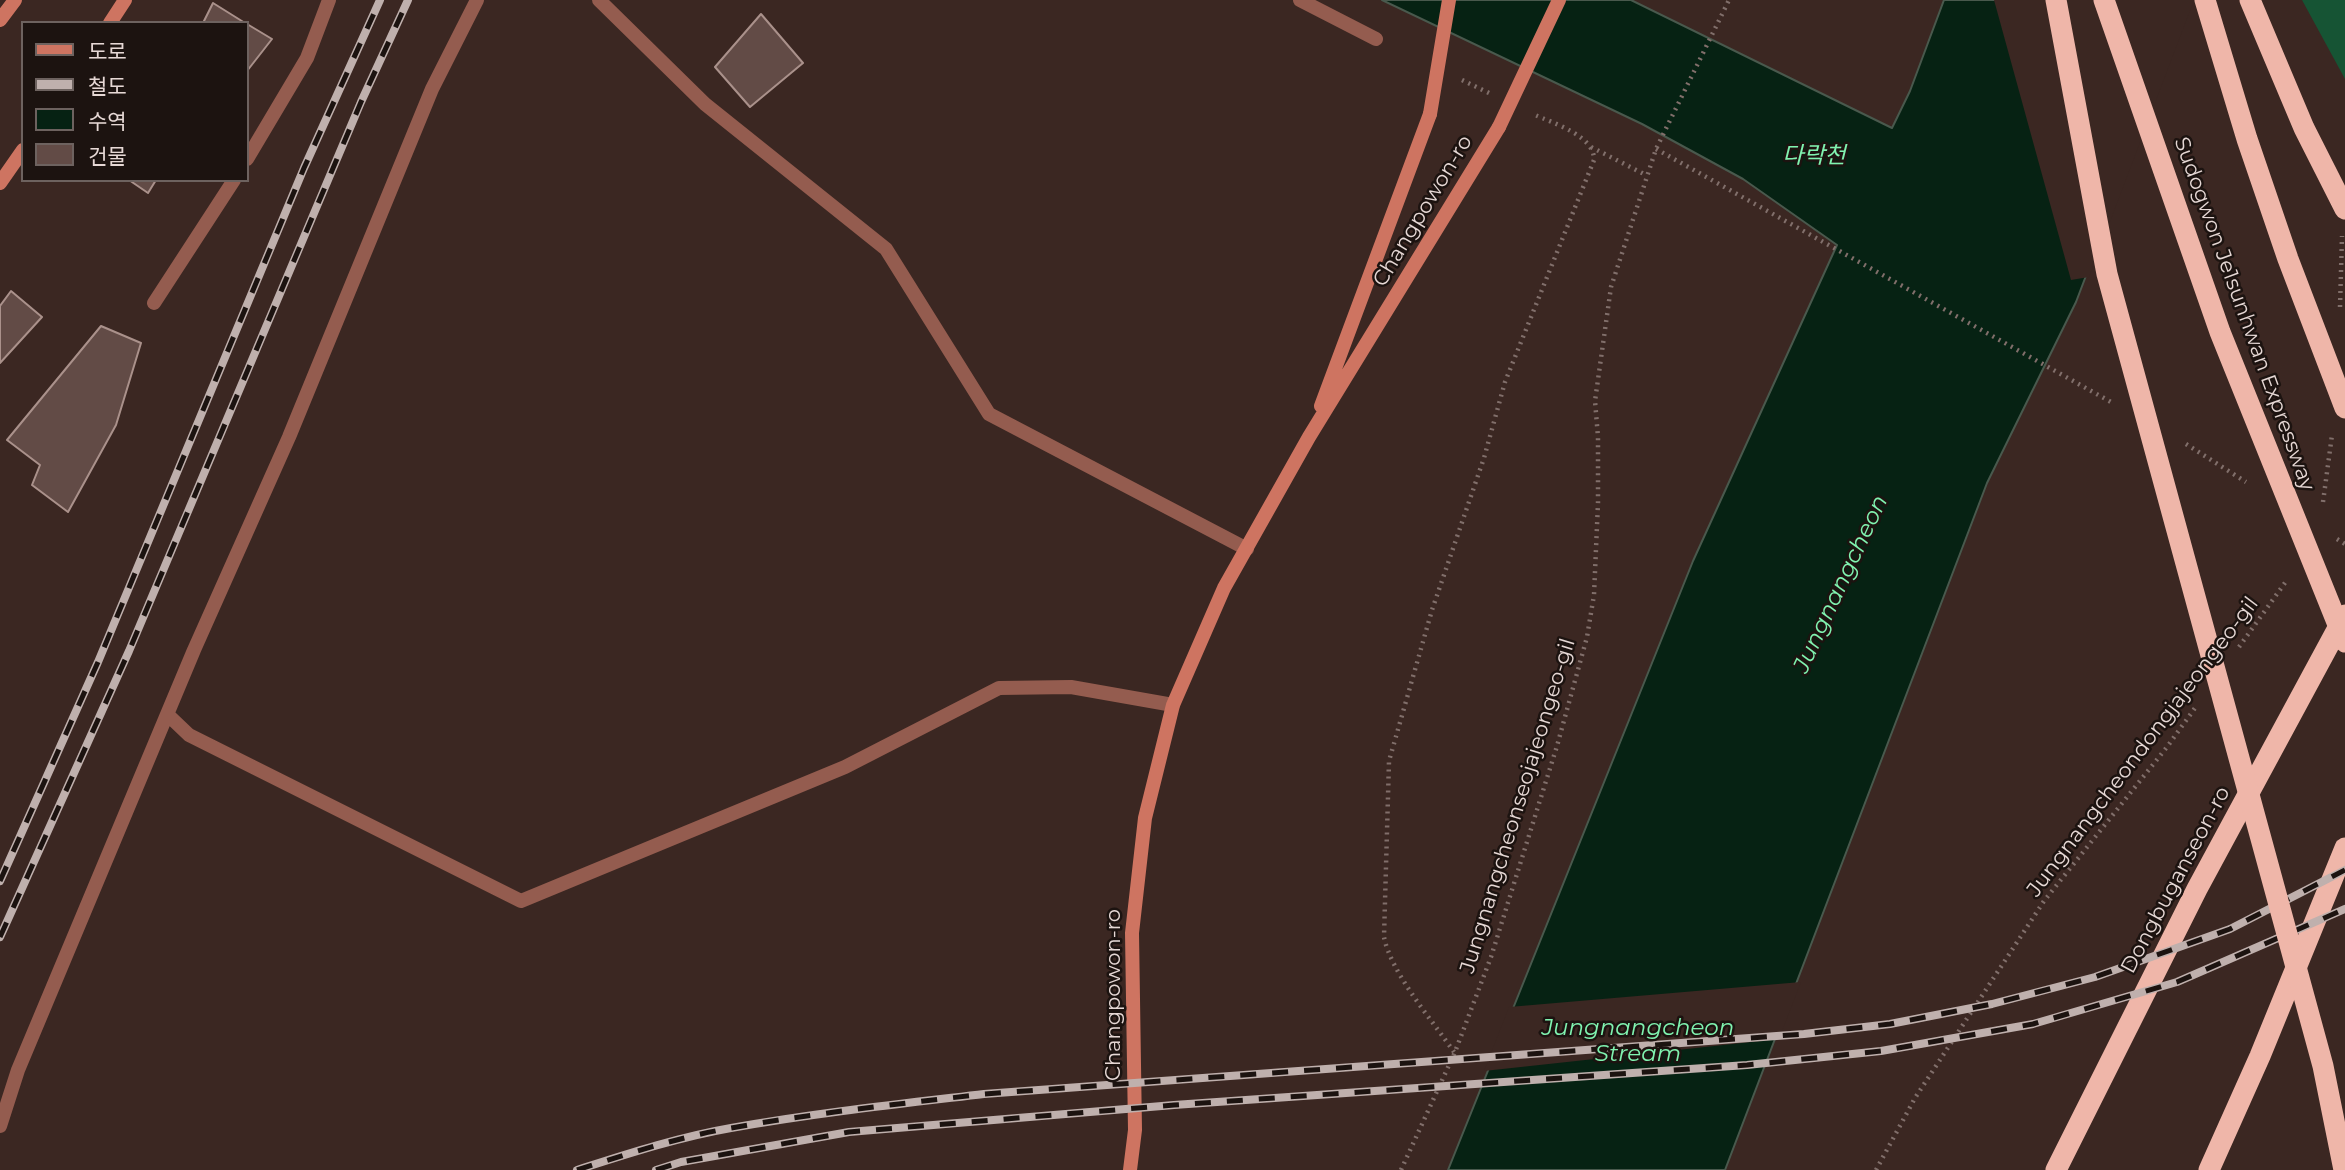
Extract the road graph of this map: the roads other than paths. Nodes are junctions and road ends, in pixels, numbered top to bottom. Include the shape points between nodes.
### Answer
1 (15, 0) edge
2 (125, 0) edge
3 (329, 0) edge
4 (477, 0) edge
5 (599, 0) edge
6 (1300, 0) edge
7 (1449, 0) edge
8 (1559, 0) edge
9 (2056, 0) edge
10 (2104, 0) edge
11 (2205, 0) edge
12 (2250, 0) edge
13 (0, 20) edge
14 (111, 21) edge
15 (1376, 39) dead end
16 (21, 153) edge
17 (248, 157) edge
18 (233, 182) edge
19 (0, 183) edge
20 (2344, 217) edge
21 (154, 303) dead end
22 (2345, 408) edge
23 (1309, 437) junction
24 (1247, 549) junction
25 (2345, 615) edge
26 (2345, 642) edge
27 (1173, 705) junction
28 (168, 715) junction
29 (2345, 848) edge
30 (0, 1126) edge
31 (1130, 1170) edge
32 (2056, 1170) edge
33 (2209, 1170) edge
34 (2344, 1170) edge

1 - 13 street
2 - 14 street
3 - 17 lane via 307,58
4 - 28 lane via 432,89
5 - 24 lane via 705,104 886,249 989,414
6 - 15 lane
7 - 23 street, Changpowon-ro, bridge via 1430,114
8 - 23 street, Changpowon-ro, bridge via 1499,127
9 - 34 highway, bridge via 2107,274 2323,1066
10 - 26 highway, Sudogwon Je1sunhwan Expressway, bridge via 2220,332
11 - 22 highway, bridge via 2263,187
12 - 20 highway, bridge
16 - 19 street
18 - 21 lane
23 - 24 street, Changpowon-ro
24 - 27 street, Changpowon-ro via 1224,588
25 - 32 highway, Dongbuganseon-ro via 2197,889
27 - 28 lane via 1071,687 999,688 845,766 521,901 189,735
27 - 31 street, Changpowon-ro via 1144,818 1132,933 1135,1130
28 - 30 lane via 23,1057
29 - 33 highway

